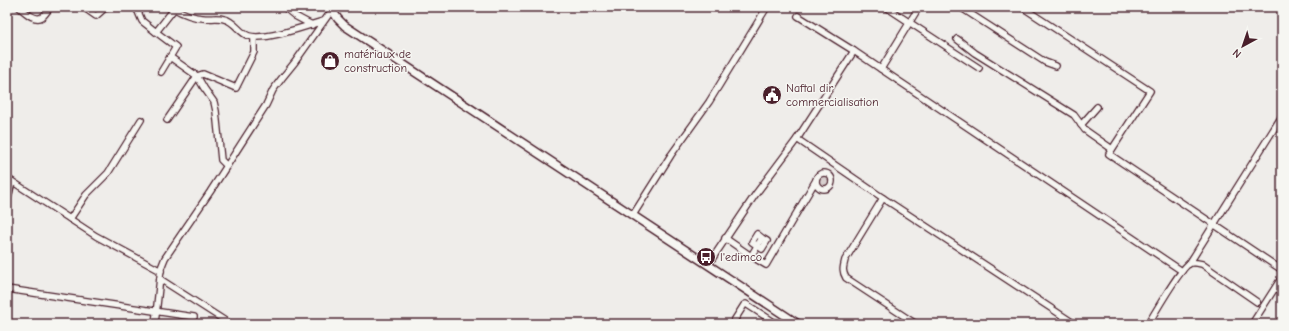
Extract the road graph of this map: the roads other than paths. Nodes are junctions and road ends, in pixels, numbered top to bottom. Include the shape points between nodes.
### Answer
1 (19, 7) edge
2 (50, 7) edge
3 (83, 7) edge
4 (106, 7) edge
5 (136, 7) edge
6 (284, 7) edge
7 (767, 7) edge
8 (886, 7) edge
9 (919, 7) edge
10 (960, 7) edge
11 (1022, 7) edge
12 (173, 8) edge
13 (331, 9) edge
14 (798, 16) dead end
15 (323, 21) junction
16 (909, 22) junction
17 (312, 25) junction
18 (156, 32) junction
19 (254, 37) junction
20 (957, 39) dead end
21 (854, 51) junction
22 (170, 57) junction
23 (1056, 66) dead end
24 (881, 68) junction
25 (979, 68) dead end
26 (161, 72) dead end
27 (197, 76) junction
28 (1097, 107) dead end
29 (1282, 116) edge
30 (141, 120) dead end
31 (167, 120) dead end
32 (1081, 126) junction
33 (797, 139) junction
34 (1112, 149) junction
35 (227, 166) junction
36 (9, 180) edge
37 (816, 180) dead end
38 (883, 198) junction
39 (7, 202) edge
40 (634, 215) junction
41 (70, 219) junction
42 (1214, 224) junction
43 (725, 238) junction
44 (762, 238) dead end
45 (750, 256) junction
46 (1189, 264) junction
47 (708, 265) junction
48 (1282, 270) edge
49 (161, 271) junction
50 (1182, 271) junction
51 (1282, 277) edge
52 (160, 279) junction
53 (7, 289) edge
54 (1257, 302) dead end
55 (157, 312) junction
56 (194, 317) dead end
57 (219, 317) junction
58 (155, 324) edge
59 (217, 324) edge
60 (230, 324) edge
61 (732, 324) edge
62 (777, 324) edge
63 (798, 324) edge
64 (916, 324) edge
65 (1075, 324) edge
66 (1148, 324) edge
67 (1252, 324) edge

1 - 2 street via 38,19 42,18
3 - 4 street via 96,16
5 - 18 street via 142,21
6 - 17 street
7 - 40 street via 712,97 671,155
8 - 16 street
9 - 16 street
10 - 23 street via 1045,62
11 - 34 street via 1150,91
12 - 18 street
12 - 19 street via 201,18 223,18 244,34
13 - 15 street
13 - 40 main road via 345,26
14 - 21 street
15 - 17 street
15 - 35 street via 273,90
16 - 24 street
16 - 25 street
17 - 19 street via 298,30
18 - 22 street via 176,47
19 - 27 street via 254,52 236,88 203,74
20 - 32 street via 1074,115
21 - 24 street
21 - 33 street
22 - 26 street
22 - 27 street
24 - 50 street
27 - 31 street
27 - 35 street via 214,102 221,160
28 - 32 street
29 - 42 street
30 - 41 street via 108,174 86,195
32 - 34 street
33 - 38 street
33 - 43 street
34 - 42 street via 1109,154
35 - 49 street via 172,246
36 - 39 street
36 - 41 street
37 - 45 street via 766,265
38 - 64 street via 845,260 843,272 846,278
38 - 65 street
40 - 47 main road
41 - 49 street
42 - 46 street
42 - 48 street
43 - 45 street
43 - 47 street
44 - 45 street via 767,241 762,249 757,246
46 - 50 street
46 - 54 street via 1202,264
47 - 63 main road
49 - 52 street
50 - 66 street
51 - 67 street
52 - 55 street
52 - 57 street
53 - 55 street
55 - 56 street
55 - 58 street
57 - 59 street
57 - 60 street
61 - 62 street via 746,304

